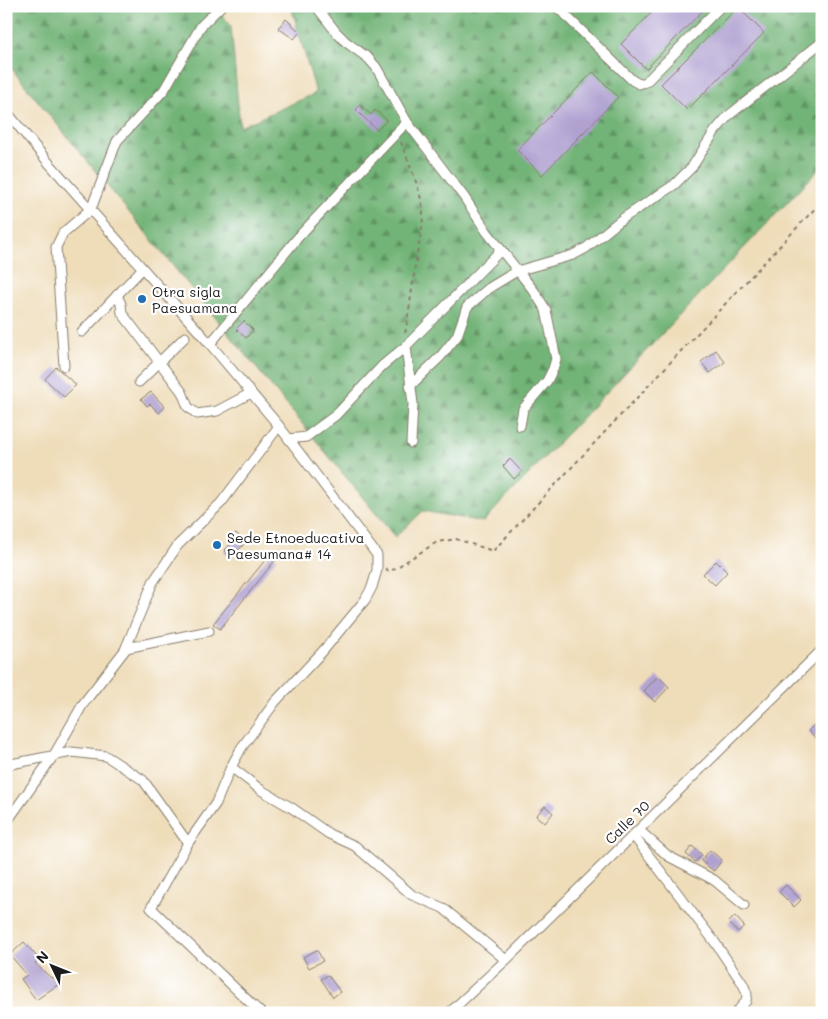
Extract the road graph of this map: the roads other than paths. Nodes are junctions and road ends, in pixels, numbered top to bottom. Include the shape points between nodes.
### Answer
1 (221, 6) edge
2 (316, 6) edge
3 (556, 6) edge
4 (721, 6) edge
5 (822, 42) edge
6 (6, 111) edge
7 (407, 122) junction
8 (91, 208) junction
9 (500, 250) junction
10 (142, 269) junction
11 (517, 271) junction
12 (117, 295) junction
13 (82, 332) dead end
14 (185, 337) dead end
15 (210, 344) junction
16 (406, 346) junction
17 (160, 361) junction
18 (64, 366) dead end
19 (139, 382) dead end
20 (410, 386) junction
21 (251, 393) junction
22 (279, 426) junction
23 (520, 426) dead end
24 (289, 439) junction
25 (411, 443) dead end
26 (209, 632) dead end
27 (126, 648) junction
28 (822, 650) edge
29 (54, 755) junction
30 (6, 765) edge
31 (232, 767) junction
32 (6, 823) edge
33 (636, 832) junction
34 (188, 843) junction
35 (744, 905) dead end
36 (506, 960) junction
37 (261, 1013) edge
38 (450, 1013) edge
39 (736, 1013) edge

1 - 8 street via 201,26 164,90 117,141
2 - 7 street via 336,32 376,67
3 - 4 street via 639,84 646,82
5 - 11 street via 728,116 692,167 674,185 622,219 586,248 573,255
6 - 8 street
7 - 9 street
7 - 15 street via 300,234
8 - 10 street
8 - 18 street via 63,233 56,247
9 - 11 street
9 - 16 street
10 - 12 street
10 - 15 street
11 - 20 street via 489,288 467,308 457,336
11 - 23 street via 546,310 556,359 547,381 523,409
12 - 13 street
12 - 17 street via 122,313
14 - 17 street
15 - 21 street
16 - 20 street
16 - 24 street via 382,366 336,415 306,437
17 - 19 street
17 - 21 street via 188,406 197,414 217,411
20 - 25 street via 413,404
21 - 22 street
22 - 24 street
22 - 27 street via 221,503 178,546 153,582
24 - 31 street via 377,555 376,570 365,600 275,702
26 - 27 street
27 - 29 street via 83,704
28 - 33 street, Calle 70
29 - 30 street
29 - 32 street
29 - 34 street via 72,752 106,756 143,780
31 - 34 street via 216,803
31 - 36 street via 260,790 329,834 356,846 412,895 443,908
33 - 35 street via 668,856 714,880
33 - 36 street, Calle 70
33 - 39 street via 744,984 746,1001
34 - 37 street via 151,908
36 - 38 street, Calle 70

